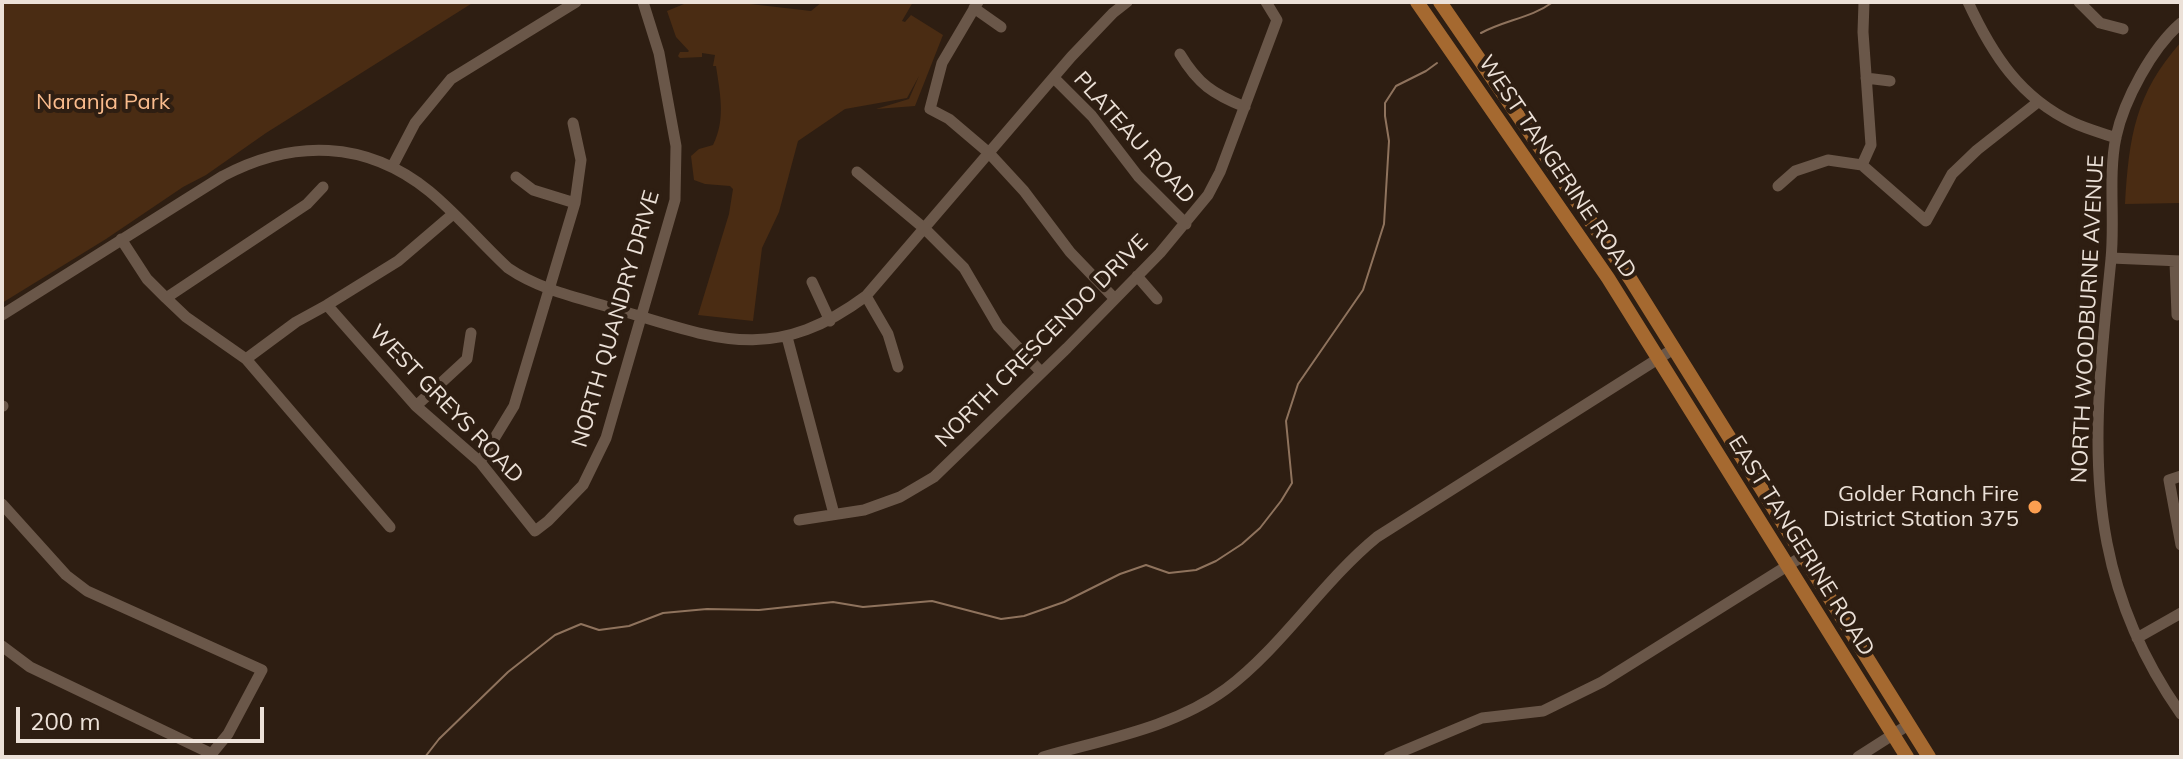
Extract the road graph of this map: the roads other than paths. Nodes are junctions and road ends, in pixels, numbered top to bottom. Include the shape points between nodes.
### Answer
1 (576, 2) edge
2 (643, 2) edge
3 (1127, 2) edge
4 (1266, 2) edge
5 (1417, 2) edge
6 (1440, 2) edge
7 (1968, 2) edge
8 (2079, 2) edge
9 (1862, 3) edge
10 (976, 5) edge
11 (2181, 23) edge
12 (1001, 27) dead end
13 (2123, 29) dead end
14 (1180, 54) dead end
15 (1054, 78) junction
16 (1866, 78) junction
17 (1890, 81) dead end
18 (2038, 102) junction
19 (1245, 107) junction
20 (573, 123) dead end
21 (2116, 138) junction
22 (989, 153) junction
23 (1862, 165) junction
24 (392, 167) junction
25 (857, 172) dead end
26 (516, 177) dead end
27 (1778, 186) dead end
28 (323, 187) dead end
29 (575, 203) junction
30 (453, 214) junction
31 (1186, 224) junction
32 (925, 229) junction
33 (121, 239) junction
34 (2111, 258) junction
35 (2178, 262) edge
36 (1137, 276) junction
37 (812, 282) dead end
38 (550, 289) junction
39 (866, 296) junction
40 (166, 298) junction
41 (1114, 298) junction
42 (1157, 299) dead end
43 (327, 305) junction
44 (2, 315) edge
45 (2177, 315) dead end
46 (640, 316) junction
47 (830, 321) junction
48 (471, 333) dead end
49 (787, 337) junction
50 (1675, 348) junction
51 (246, 359) junction
52 (1659, 359) junction
53 (898, 367) dead end
54 (1041, 372) junction
55 (416, 406) junction
56 (480, 462) junction
57 (2181, 476) edge
58 (2, 504) edge
59 (834, 514) junction
60 (799, 520) dead end
61 (390, 527) dead end
62 (535, 531) joint
63 (2181, 545) edge
64 (1803, 556) junction
65 (1787, 566) junction
66 (2181, 613) edge
67 (2137, 638) junction
68 (2, 646) edge
69 (2181, 714) edge
70 (1908, 725) junction
71 (1893, 735) junction
72 (210, 755) edge
73 (1043, 757) edge
74 (1389, 757) edge
75 (1858, 757) edge
76 (1907, 757) edge
77 (1929, 757) edge

1 - 24 street via 451,79 415,123
2 - 46 street, NORTH QUANDRY DRIVE via 659,53 676,146 675,200
3 - 15 street
4 - 19 street, NORTH CRESCENDO DRIVE via 1277,20
5 - 52 main road, WEST TANGERINE ROAD
6 - 50 main road, WEST TANGERINE ROAD
7 - 18 street via 1992,51
8 - 13 street via 2100,23
9 - 16 street
10 - 12 street
10 - 22 street via 942,63 930,109
11 - 21 street, NORTH WOODBURNE AVENUE via 2134,85
14 - 19 street via 1201,84
15 - 22 street
15 - 31 street, PLATEAU ROAD
16 - 17 street
16 - 23 street via 1871,145
18 - 21 street
18 - 23 street via 1952,174 1926,221
19 - 31 street, NORTH CRESCENDO DRIVE via 1220,172
20 - 29 street via 581,160
21 - 34 street, NORTH WOODBURNE AVENUE
22 - 32 street
22 - 41 street
23 - 27 street via 1828,160 1795,171
24 - 30 street
24 - 33 street via 328,150 264,158 223,176
25 - 32 street
26 - 29 street via 533,190
28 - 40 street via 307,204
29 - 38 street
30 - 38 street via 508,268
30 - 43 street via 398,261
31 - 36 street, NORTH CRESCENDO DRIVE
32 - 39 street
32 - 54 street via 964,268 998,326
33 - 40 street
33 - 44 street
34 - 35 street
34 - 67 street, NORTH WOODBURNE AVENUE via 2099,486 2111,561
35 - 45 street
36 - 41 street, NORTH CRESCENDO DRIVE
36 - 42 street
37 - 47 street
38 - 46 street
38 - 56 street via 514,406
39 - 47 street
39 - 53 street via 888,334
40 - 51 street
41 - 54 street, NORTH CRESCENDO DRIVE
43 - 51 street
43 - 55 street, WEST GREYS ROAD
46 - 49 street via 725,339
46 - 62 street, NORTH QUANDRY DRIVE via 606,438 583,485
47 - 49 street
48 - 55 street via 467,359
49 - 59 street
50 - 52 street
50 - 64 main road, EAST TANGERINE ROAD
51 - 61 street
52 - 65 main road, EAST TANGERINE ROAD
52 - 73 street via 1377,537 1253,666 1214,697 1154,725
54 - 59 street, NORTH CRESCENDO DRIVE via 934,477 900,497
55 - 56 street, WEST GREYS ROAD
56 - 62 street, WEST GREYS ROAD
57 - 63 street via 2169,480
58 - 72 street via 87,591 262,670 228,734
59 - 60 street, NORTH CRESCENDO DRIVE
64 - 65 street
64 - 70 main road, EAST TANGERINE ROAD
65 - 71 main road, EAST TANGERINE ROAD
65 - 74 street via 1570,699 1543,711 1482,718
66 - 67 street
67 - 69 street, NORTH WOODBURNE AVENUE
68 - 72 street via 30,667
70 - 71 street
70 - 77 main road, EAST TANGERINE ROAD
71 - 75 street
71 - 76 main road, EAST TANGERINE ROAD

